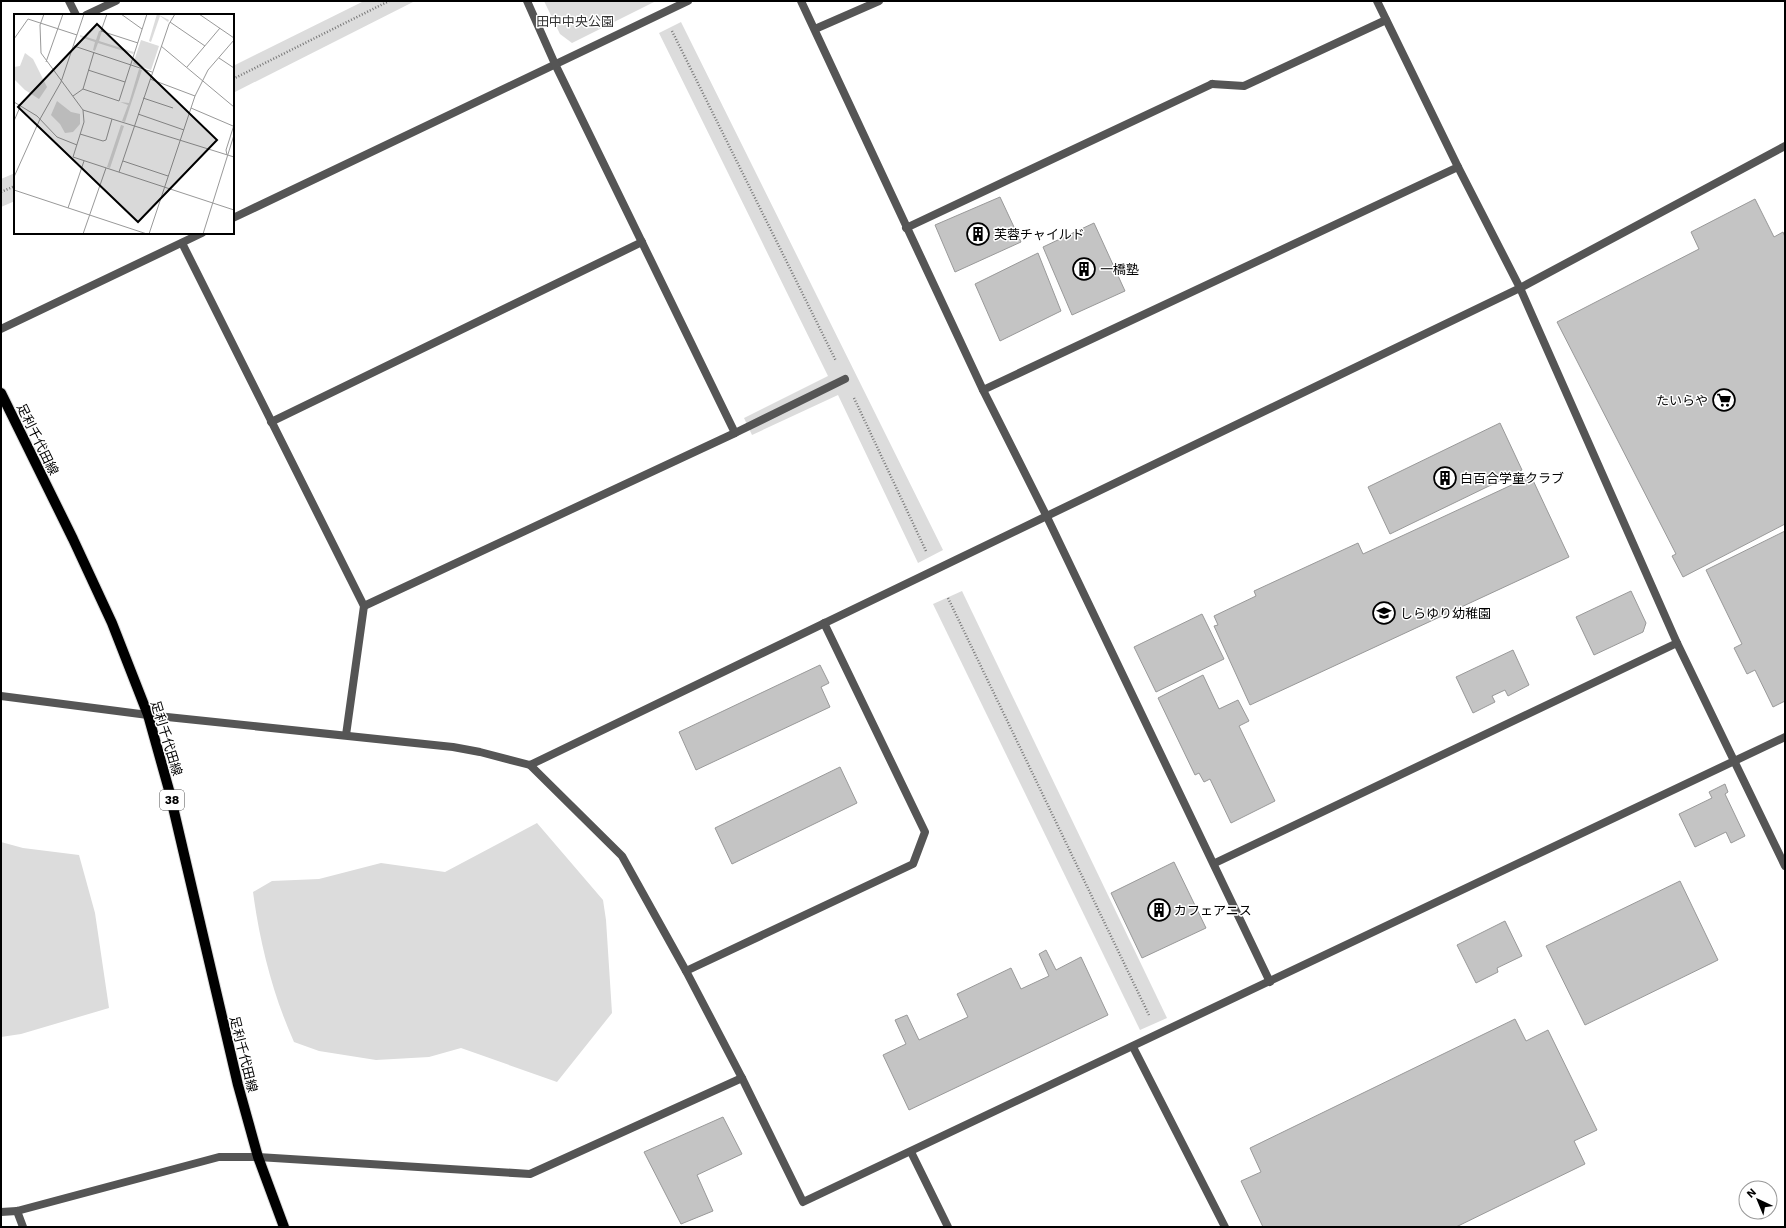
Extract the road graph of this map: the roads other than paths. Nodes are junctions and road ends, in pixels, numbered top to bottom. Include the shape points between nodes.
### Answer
1 (69, 1) edge
2 (116, 1) edge
3 (527, 1) edge
4 (688, 1) edge
5 (801, 1) edge
6 (879, 1) edge
7 (1377, 1) edge
8 (76, 14) edge
9 (88, 14) edge
10 (1386, 20) junction
11 (815, 29) junction
12 (555, 64) junction
13 (1785, 146) edge
14 (1458, 167) junction
15 (234, 218) edge
16 (906, 228) junction
17 (200, 234) edge
18 (642, 242) junction
19 (182, 243) junction
20 (1520, 288) junction
21 (1, 329) edge
22 (845, 379) road end
23 (983, 390) junction
24 (1, 393) edge
25 (271, 422) junction
26 (735, 433) junction
27 (1047, 517) junction
28 (364, 606) junction
29 (824, 623) junction
30 (1677, 644) junction
31 (1, 696) edge
32 (148, 715) junction
33 (346, 735) junction
34 (1785, 737) edge
35 (1734, 763) junction
36 (530, 766) junction
37 (1215, 863) junction
38 (1785, 866) edge
39 (686, 971) junction
40 (1270, 982) junction
41 (1133, 1047) junction
42 (742, 1078) junction
43 (911, 1152) junction
44 (258, 1157) junction
45 (17, 1210) junction
46 (1, 1212) edge
47 (23, 1227) edge
48 (284, 1227) edge
49 (948, 1227) edge
50 (1225, 1227) edge

1 - 8 street
2 - 9 street
3 - 12 street
4 - 12 street
5 - 11 street
6 - 11 street
7 - 10 street
10 - 14 street
10 - 16 street via 1244,86 1212,84
11 - 16 street
12 - 15 street
12 - 18 street
13 - 20 street
14 - 20 street
14 - 23 street
16 - 23 street
17 - 19 street
18 - 25 street
18 - 26 street
19 - 21 street
19 - 25 street
20 - 27 street
20 - 30 street
22 - 26 street
23 - 27 street
24 - 32 main road, 足利千代田線 / 38 via 112,623
25 - 28 street
26 - 28 street
27 - 29 street
27 - 37 street
28 - 33 street
29 - 36 street
29 - 39 street via 925,832 913,864
30 - 35 street
30 - 37 street
31 - 32 street
32 - 33 street
32 - 44 main road, 足利千代田線 / 38 via 169,790 238,1085
33 - 36 street via 480,752
34 - 35 street
35 - 38 street
35 - 40 street
36 - 39 street via 622,856
37 - 40 street
39 - 42 street
40 - 41 street
41 - 43 street
41 - 50 street
42 - 43 street via 803,1202
42 - 44 street via 530,1174
43 - 49 street
44 - 45 street via 219,1157
44 - 48 main road, 足利千代田線 / 38
45 - 46 street
45 - 47 street

